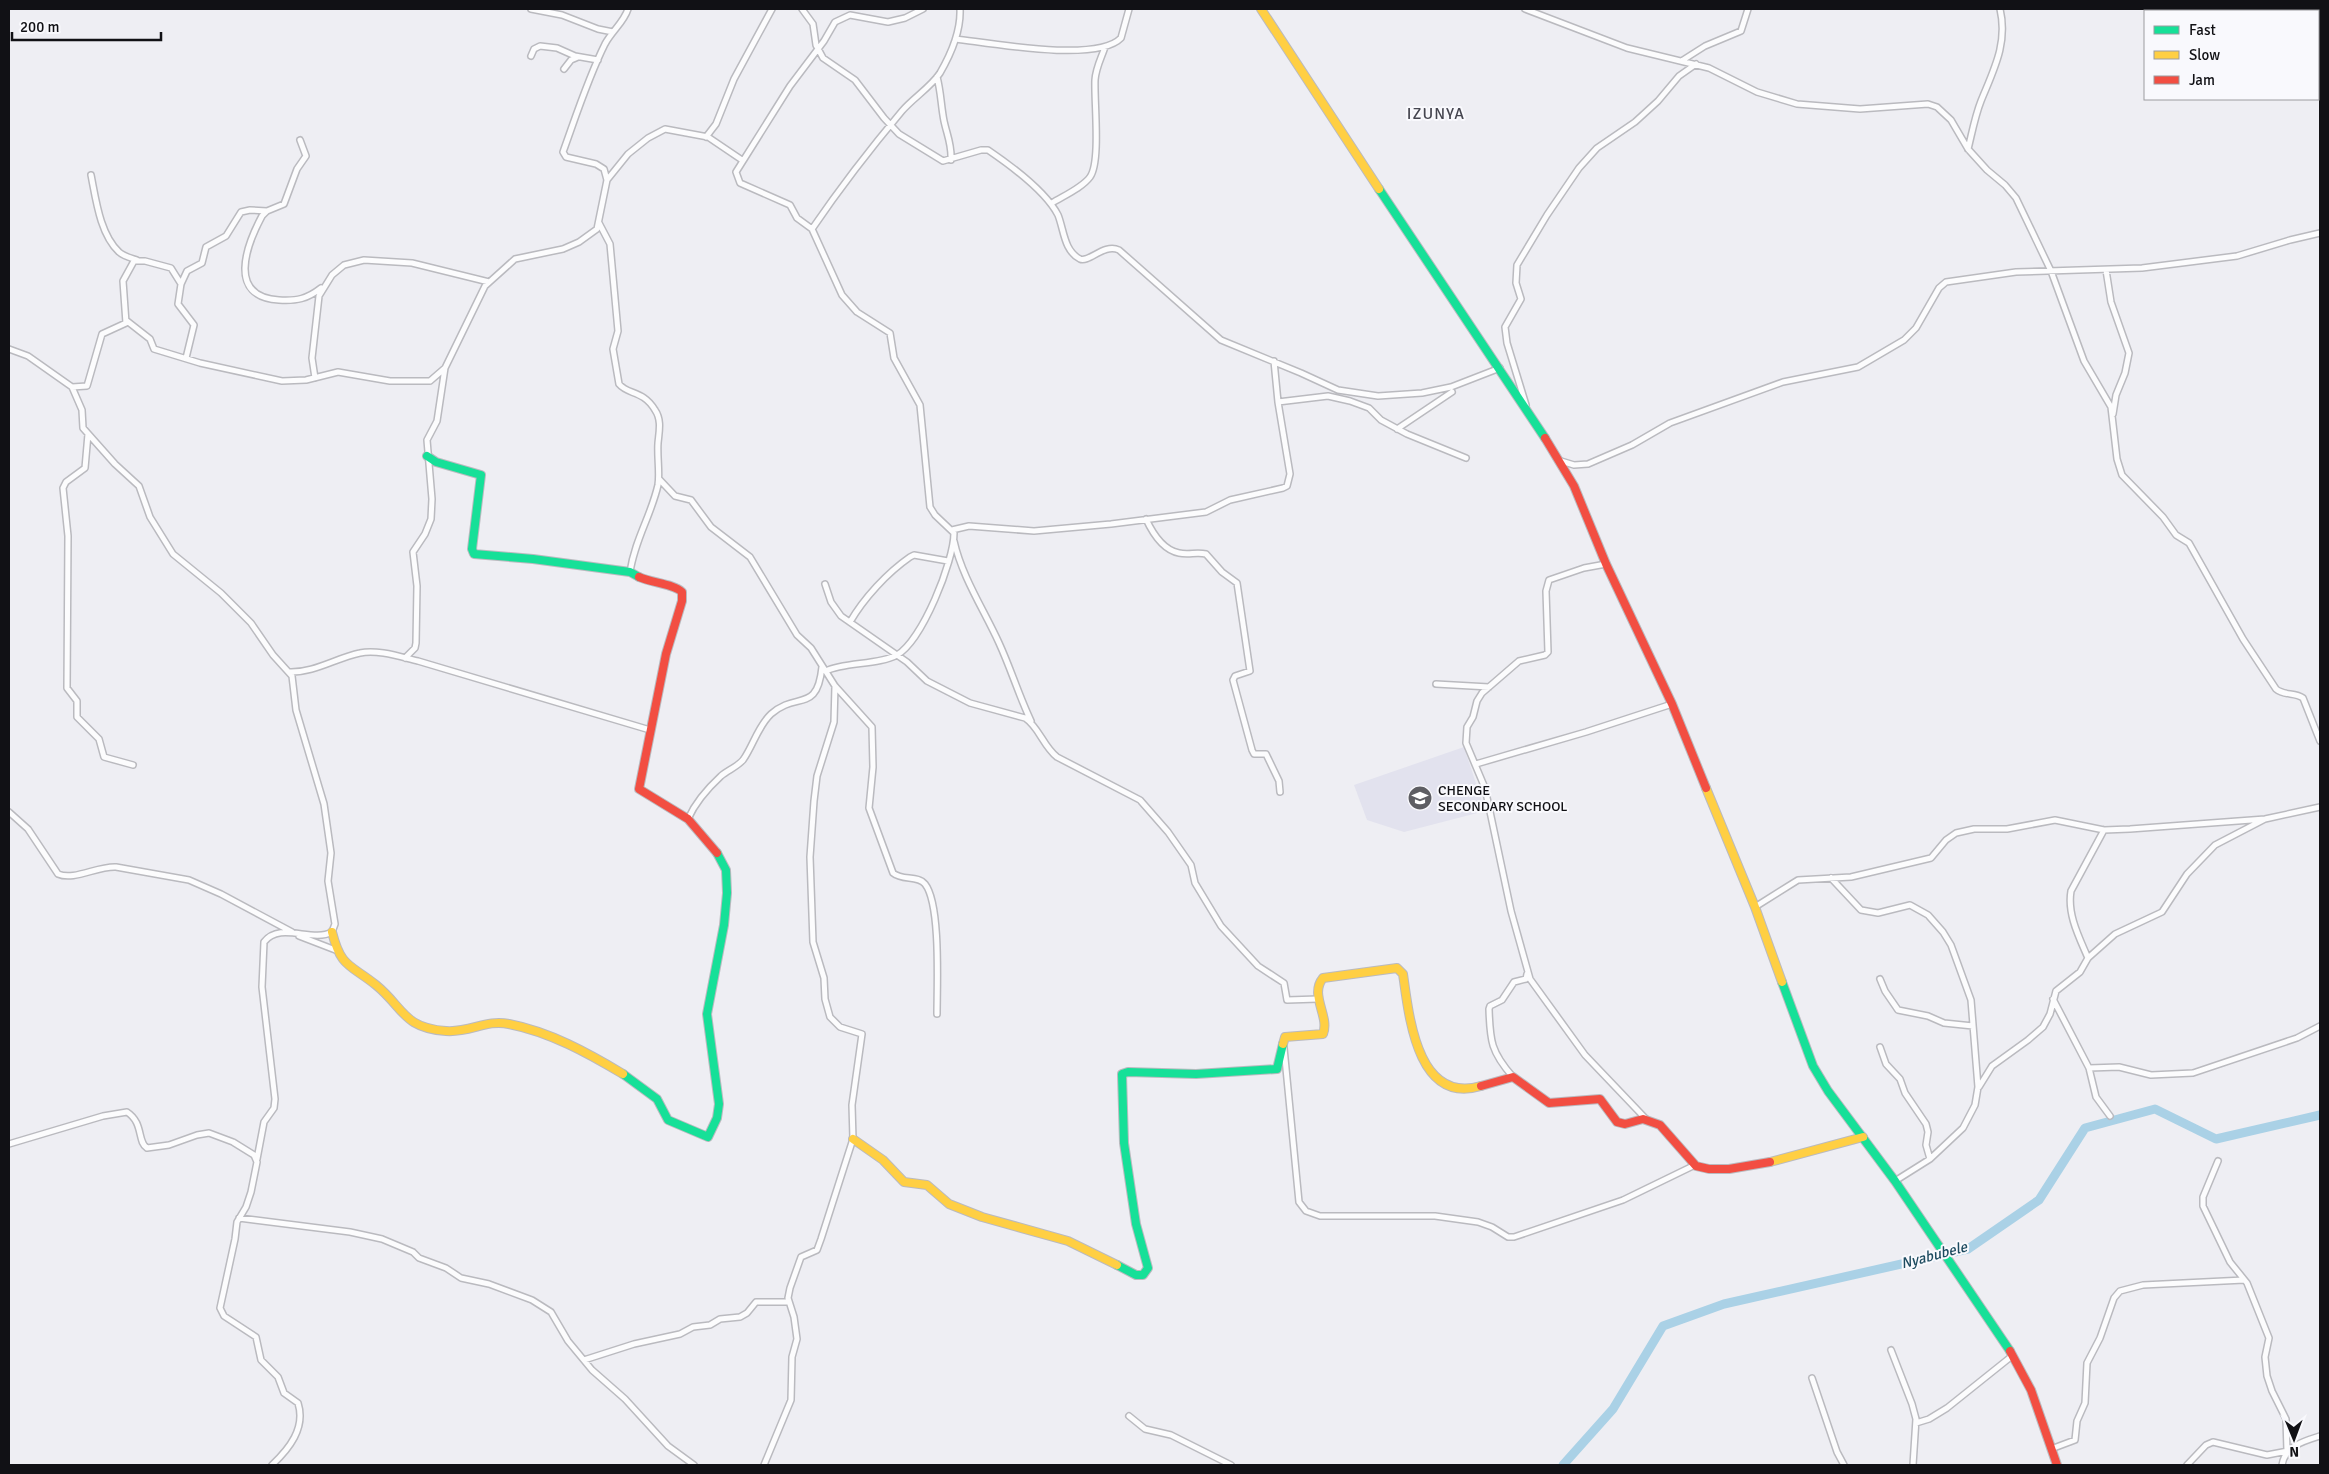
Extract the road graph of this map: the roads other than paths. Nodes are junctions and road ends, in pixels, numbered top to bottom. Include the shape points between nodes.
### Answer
1 (531, 9) edge
2 (628, 9) edge
3 (772, 9) edge
4 (802, 9) edge
5 (923, 9) edge
6 (1129, 9) edge
7 (1261, 9) edge
8 (1525, 9) edge
9 (1748, 9) edge
10 (2000, 9) edge
11 (962, 10) edge
12 (613, 32) junction
13 (956, 39) junction
14 (1105, 47) junction
15 (817, 50) junction
16 (531, 56) dead end
17 (580, 57) junction
18 (598, 60) junction
19 (1683, 60) junction
20 (1696, 64) junction
21 (564, 69) dead end
22 (937, 77) junction
23 (890, 125) junction
24 (706, 136) junction
25 (300, 140) dead end
26 (1968, 149) junction
27 (742, 160) junction
28 (951, 160) junction
29 (91, 176) dead end
30 (607, 180) junction
31 (1052, 203) junction
32 (267, 212) junction
33 (599, 223) junction
34 (812, 229) junction
35 (2320, 233) edge
36 (137, 260) junction
37 (2106, 270) junction
38 (2050, 271) junction
39 (489, 282) junction
40 (181, 284) junction
41 (322, 288) junction
42 (127, 321) junction
43 (9, 349) edge
44 (186, 358) junction
45 (1274, 361) junction
46 (445, 368) junction
47 (1501, 368) junction
48 (315, 378) junction
49 (72, 388) junction
50 (1452, 392) dead end
51 (1278, 402) junction
52 (1528, 412) junction
53 (2113, 417) junction
54 (1397, 429) junction
55 (88, 434) junction
56 (427, 456) junction
57 (1466, 458) dead end
58 (1561, 461) junction
59 (659, 479) junction
60 (1146, 519) junction
61 (952, 530) junction
62 (954, 537) junction
63 (948, 562) junction
64 (1606, 564) junction
65 (630, 572) junction
66 (824, 584) dead end
67 (850, 622) junction
68 (897, 655) junction
69 (404, 658) junction
70 (824, 669) junction
71 (289, 672) junction
72 (1436, 684) dead end
73 (835, 686) junction
74 (1489, 687) junction
75 (1672, 704) junction
76 (1031, 722) junction
77 (650, 730) junction
78 (2320, 741) edge
79 (1476, 764) junction
80 (133, 765) dead end
81 (1280, 792) dead end
82 (2320, 807) edge
83 (9, 812) edge
84 (688, 818) junction
85 (2266, 819) junction
86 (2104, 830) junction
87 (1830, 878) junction
88 (1755, 907) junction
89 (332, 932) junction
90 (293, 933) junction
91 (338, 951) junction
92 (2088, 958) junction
93 (1527, 973) junction
94 (1880, 979) dead end
95 (1318, 999) junction
96 (2053, 999) junction
97 (936, 1014) dead end
98 (1973, 1026) junction
99 (2320, 1026) edge
100 (1283, 1040) junction
101 (1880, 1046) dead end
102 (2089, 1068) junction
103 (1514, 1077) junction
104 (1978, 1088) junction
105 (2110, 1116) dead end
106 (1646, 1119) junction
107 (1863, 1137) junction
108 (853, 1139) junction
109 (9, 1144) edge
110 (1930, 1158) junction
111 (257, 1159) junction
112 (2218, 1162) dead end
113 (1695, 1165) junction
114 (1895, 1181) junction
115 (239, 1218) junction
116 (2245, 1280) junction
117 (789, 1302) junction
118 (1891, 1350) dead end
119 (2012, 1356) junction
120 (584, 1360) junction
121 (1812, 1378) dead end
122 (1129, 1416) dead end
123 (1916, 1423) junction
124 (2320, 1436) edge
125 (2051, 1449) junction
126 (2288, 1451) junction
127 (272, 1465) edge
128 (694, 1465) edge
129 (764, 1465) edge
130 (1231, 1465) edge
131 (1844, 1465) edge
132 (1913, 1465) edge
133 (2057, 1465) edge
134 (2187, 1465) edge
135 (2282, 1465) edge

1 - 12 street via 562,15
2 - 12 street
3 - 24 street via 731,85 716,124
4 - 15 street via 813,24
5 - 15 street via 888,22 850,15 838,19
6 - 14 street via 1124,35
7 - 47 street
8 - 19 street via 1627,48
9 - 19 street via 1741,31 1705,46
10 - 26 street via 2004,38
11 - 13 street
12 - 18 street
13 - 14 street via 1044,49
13 - 22 street
14 - 31 street via 1095,80 1098,121 1092,173 1084,183
15 - 23 street via 822,58 856,80
15 - 27 street
16 - 17 street via 540,46 557,48
17 - 18 street
17 - 21 street via 571,60
18 - 30 street via 563,153 569,158 600,165
19 - 20 street
20 - 26 street via 1756,92 1797,104 1860,109 1928,104 1951,120
20 - 52 street via 1679,76 1635,122 1589,156 1547,215 1517,265 1516,283 1521,299 1504,327
22 - 23 street
22 - 28 street via 951,143
23 - 28 street via 938,160
23 - 34 street via 842,183
24 - 27 street
24 - 30 street via 665,129 657,132 628,154
25 - 32 street via 306,156 297,169 284,204
26 - 38 street via 2016,198
27 - 34 street via 736,172 740,183 790,205 797,218
28 - 31 street via 988,150
29 - 36 street via 101,218 110,238 120,252
30 - 33 street
31 - 45 street via 1068,247 1079,258 1085,260 1110,248 1119,250 1211,333 1228,344
32 - 40 street via 241,212 226,236 206,247 202,263 187,271
32 - 41 street via 258,224 246,254 248,286 264,298 286,300 306,299
33 - 39 street via 591,234 563,249 515,259
33 - 59 street via 610,244 618,331 613,349 619,384 648,400 659,416
34 - 61 street via 842,295 858,312 891,335 894,358 920,405 930,507
35 - 37 street via 2237,256
36 - 40 street via 171,268
36 - 42 street via 123,281
37 - 38 street via 2077,268
37 - 53 street via 2111,302 2130,354 2116,395
38 - 53 street via 2084,361 2108,401
38 - 58 street via 2016,272 1946,282 1939,288 1916,328 1904,340 1858,367 1784,382 1670,423 1632,445 1588,464 1574,465
39 - 41 street via 412,263 364,260 337,269
39 - 46 street
40 - 44 street via 178,304 194,323
41 - 48 street via 318,296 312,358
42 - 44 street via 150,339 154,349
42 - 49 street via 102,334 87,386
43 - 49 street via 28,356
44 - 48 street via 282,380
45 - 47 street via 1338,390 1378,396 1451,387
45 - 51 street
46 - 48 street via 430,381 390,381 338,372
46 - 56 street via 437,421 427,440
47 - 52 street
49 - 55 street via 82,410 83,428
50 - 54 street
51 - 54 street via 1319,396 1341,398 1362,405
51 - 60 street via 1290,474 1287,486 1230,500 1206,512
52 - 58 street
53 - 78 street via 2117,460 2122,475 2163,517 2176,536 2189,543 2243,639 2276,689 2303,698
54 - 57 street
55 - 71 street via 139,486 150,517 173,554 251,623
55 - 80 street via 85,468 63,488 68,536 66,688 76,701 77,717 99,739 104,758
56 - 65 street via 441,464 481,475 474,554
56 - 69 street via 431,468 430,519 425,534 412,552 416,586 416,643
58 - 64 street
59 - 65 street via 634,548
59 - 70 street via 675,496 691,500 711,527 750,557 797,636 811,648
60 - 61 street via 1034,531 969,526
60 - 81 street via 1152,532 1171,550 1206,554 1237,583 1250,671 1235,676 1233,680 1252,750 1254,754 1266,754 1279,781
61 - 62 street
62 - 63 street
62 - 76 street via 961,565 1004,654
63 - 67 street via 914,555 910,557 857,610
63 - 68 street via 938,591 912,640
64 - 74 street via 1549,580 1546,591 1548,652 1519,661
64 - 75 street
65 - 77 street via 652,583 676,587 683,595 666,654
66 - 67 street via 834,607
67 - 68 street
68 - 70 street
68 - 76 street via 927,681 970,703 1016,714
69 - 71 street via 364,652 304,671
69 - 77 street
70 - 73 street
70 - 84 street via 814,695 773,713 743,760 713,784
71 - 89 street via 293,678 296,710 324,804 331,849 328,881 335,924
72 - 74 street
73 - 97 street via 872,727 869,808 890,868 898,877 924,882 928,890 936,934
73 - 108 street via 834,722 815,788 810,857 812,915 814,947 824,978 827,1011 840,1027 862,1034 852,1105
74 - 79 street via 1476,701 1465,733
75 - 79 street
75 - 88 street
76 - 95 street via 1048,750 1057,757 1128,792 1153,813 1192,865 1195,883 1217,920 1258,966 1284,984 1287,1000
77 - 84 street via 639,789
79 - 93 street via 1485,788
82 - 85 street
83 - 90 street via 28,829 62,876 116,867 189,880
84 - 91 street via 716,851 726,870 728,884 722,941 707,1014 719,1104 717,1118 708,1137 668,1120 655,1097 628,1077 551,1038 500,1023 489,1022 459,1032 412,1022 378,987 340,959
85 - 86 street
85 - 92 street via 2215,845 2187,874 2162,912 2115,934
86 - 87 street via 2055,820 2007,830 1974,829 1956,833 1930,858 1851,877
86 - 92 street via 2071,891 2069,901 2079,939
87 - 88 street via 1798,880
87 - 98 street via 1861,910 1878,913 1910,905 1928,915 1951,946 1971,1000
88 - 107 street via 1813,1066
89 - 90 street via 324,936
89 - 91 street
90 - 91 street
90 - 111 street via 268,938 262,949 263,1008 276,1099 264,1122
92 - 96 street via 2080,972 2056,991
93 - 103 street via 1526,979 1514,982 1502,1000 1489,1009 1488,1028 1496,1055
93 - 106 street via 1538,993 1585,1055
94 - 98 street via 1898,1010 1944,1023
95 - 100 street via 1324,1034 1289,1035
95 - 103 street via 1319,983 1324,978 1382,969 1401,970 1416,1043 1426,1066 1440,1080 1468,1090
96 - 102 street
96 - 104 street via 2043,1027 1992,1066
98 - 104 street
99 - 102 street via 2297,1038 2193,1073 2151,1075 2119,1067
100 - 108 street via 1279,1067 1274,1070 1122,1074 1124,1143 1136,1224 1148,1268 1140,1276 1068,1241 982,1217 949,1204 927,1185 904,1182 883,1160
100 - 113 street via 1299,1202 1306,1211 1320,1216 1435,1216 1478,1222 1514,1237 1623,1200
101 - 110 street via 1886,1064 1900,1079 1905,1093 1926,1124
102 - 105 street via 2096,1097
103 - 106 street via 1549,1103 1597,1098 1617,1122 1622,1124
104 - 110 street via 1975,1105 1963,1128
106 - 113 street via 1667,1133
107 - 113 street via 1743,1166 1717,1170
107 - 114 street
108 - 117 street via 821,1240 817,1250 801,1257 790,1288
109 - 111 street via 127,1112 138,1122 142,1144 147,1148 209,1134 243,1147
110 - 114 street
111 - 115 street via 248,1200
112 - 116 street via 2204,1206 2230,1262
114 - 119 street
115 - 120 street via 361,1234 403,1247 456,1276 532,1300 555,1317 568,1341
115 - 127 street via 221,1313 256,1337 261,1360 278,1377 284,1392 296,1401 299,1408 298,1430
116 - 125 street via 2143,1285 2120,1291 2114,1298 2087,1363 2085,1403 2077,1421 2075,1440
116 - 126 street via 2269,1338 2266,1368 2271,1388 2286,1419
117 - 120 street via 756,1302 740,1317 720,1319 710,1325 693,1327 680,1334
117 - 129 street via 796,1339 790,1400
118 - 123 street
119 - 123 street via 1947,1408
119 - 125 street via 2031,1390
120 - 128 street via 664,1442
121 - 131 street
122 - 130 street via 1145,1428 1170,1435
123 - 132 street
124 - 126 street via 2299,1443
125 - 133 street
126 - 134 street via 2266,1455 2213,1442 2206,1444
126 - 135 street

